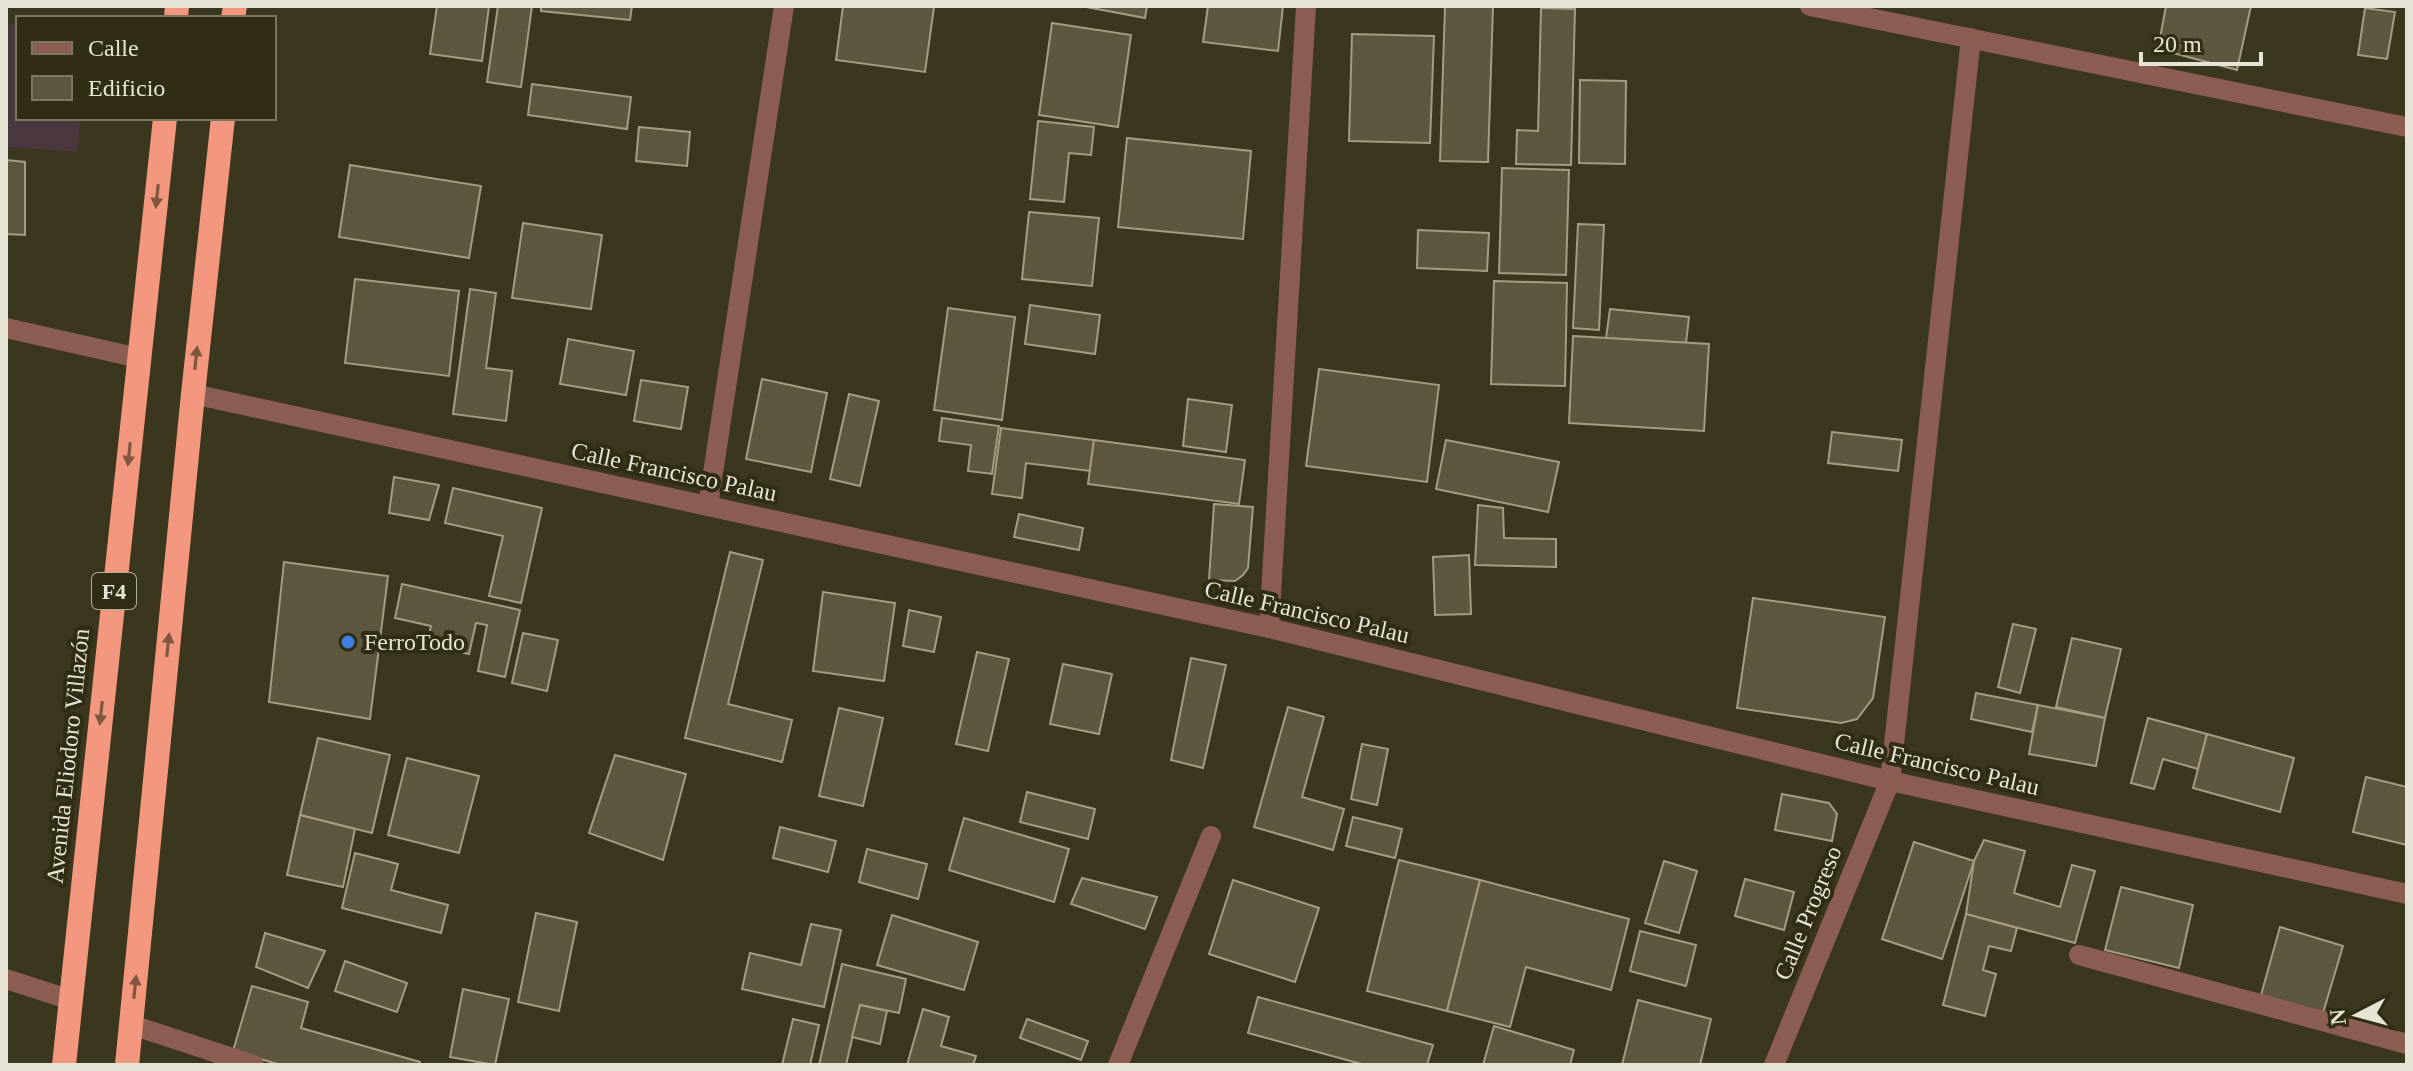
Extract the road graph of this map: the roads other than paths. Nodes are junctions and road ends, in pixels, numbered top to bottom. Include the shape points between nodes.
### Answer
1 (784, 6) edge
2 (1306, 6) edge
3 (1810, 6) edge
4 (1971, 38) junction
5 (165, 120) edge
6 (223, 120) edge
7 (2407, 127) edge
8 (6, 328) edge
9 (139, 358) junction
10 (193, 394) junction
11 (708, 506) junction
12 (1269, 628) junction
13 (1890, 781) junction
14 (1211, 836) dead end
15 (2407, 894) edge
16 (2079, 955) dead end
17 (6, 979) edge
18 (71, 1000) junction
19 (132, 1025) junction
20 (2407, 1044) edge
21 (64, 1065) edge
22 (127, 1065) edge
23 (254, 1065) edge
24 (1118, 1065) edge
25 (1774, 1065) edge

1 - 11 street
2 - 12 street
3 - 4 street
4 - 7 street
4 - 13 street, Calle Progreso
5 -> 9 highway, Avenida Eliodoro Villazón / F4
10 -> 6 highway, F4
8 - 9 street
9 -> 18 highway, Avenida Eliodoro Villazón / F4
10 - 11 street, Calle Francisco Palau
19 -> 10 highway, F4
11 - 12 street, Calle Francisco Palau
12 - 13 street, Calle Francisco Palau
13 - 15 street, Calle Francisco Palau
13 - 25 street, Calle Progreso
14 - 24 street
16 - 20 street
17 - 18 street
18 - 21 highway, Avenida Eliodoro Villazón / F4
19 - 22 highway, F4
19 - 23 street

